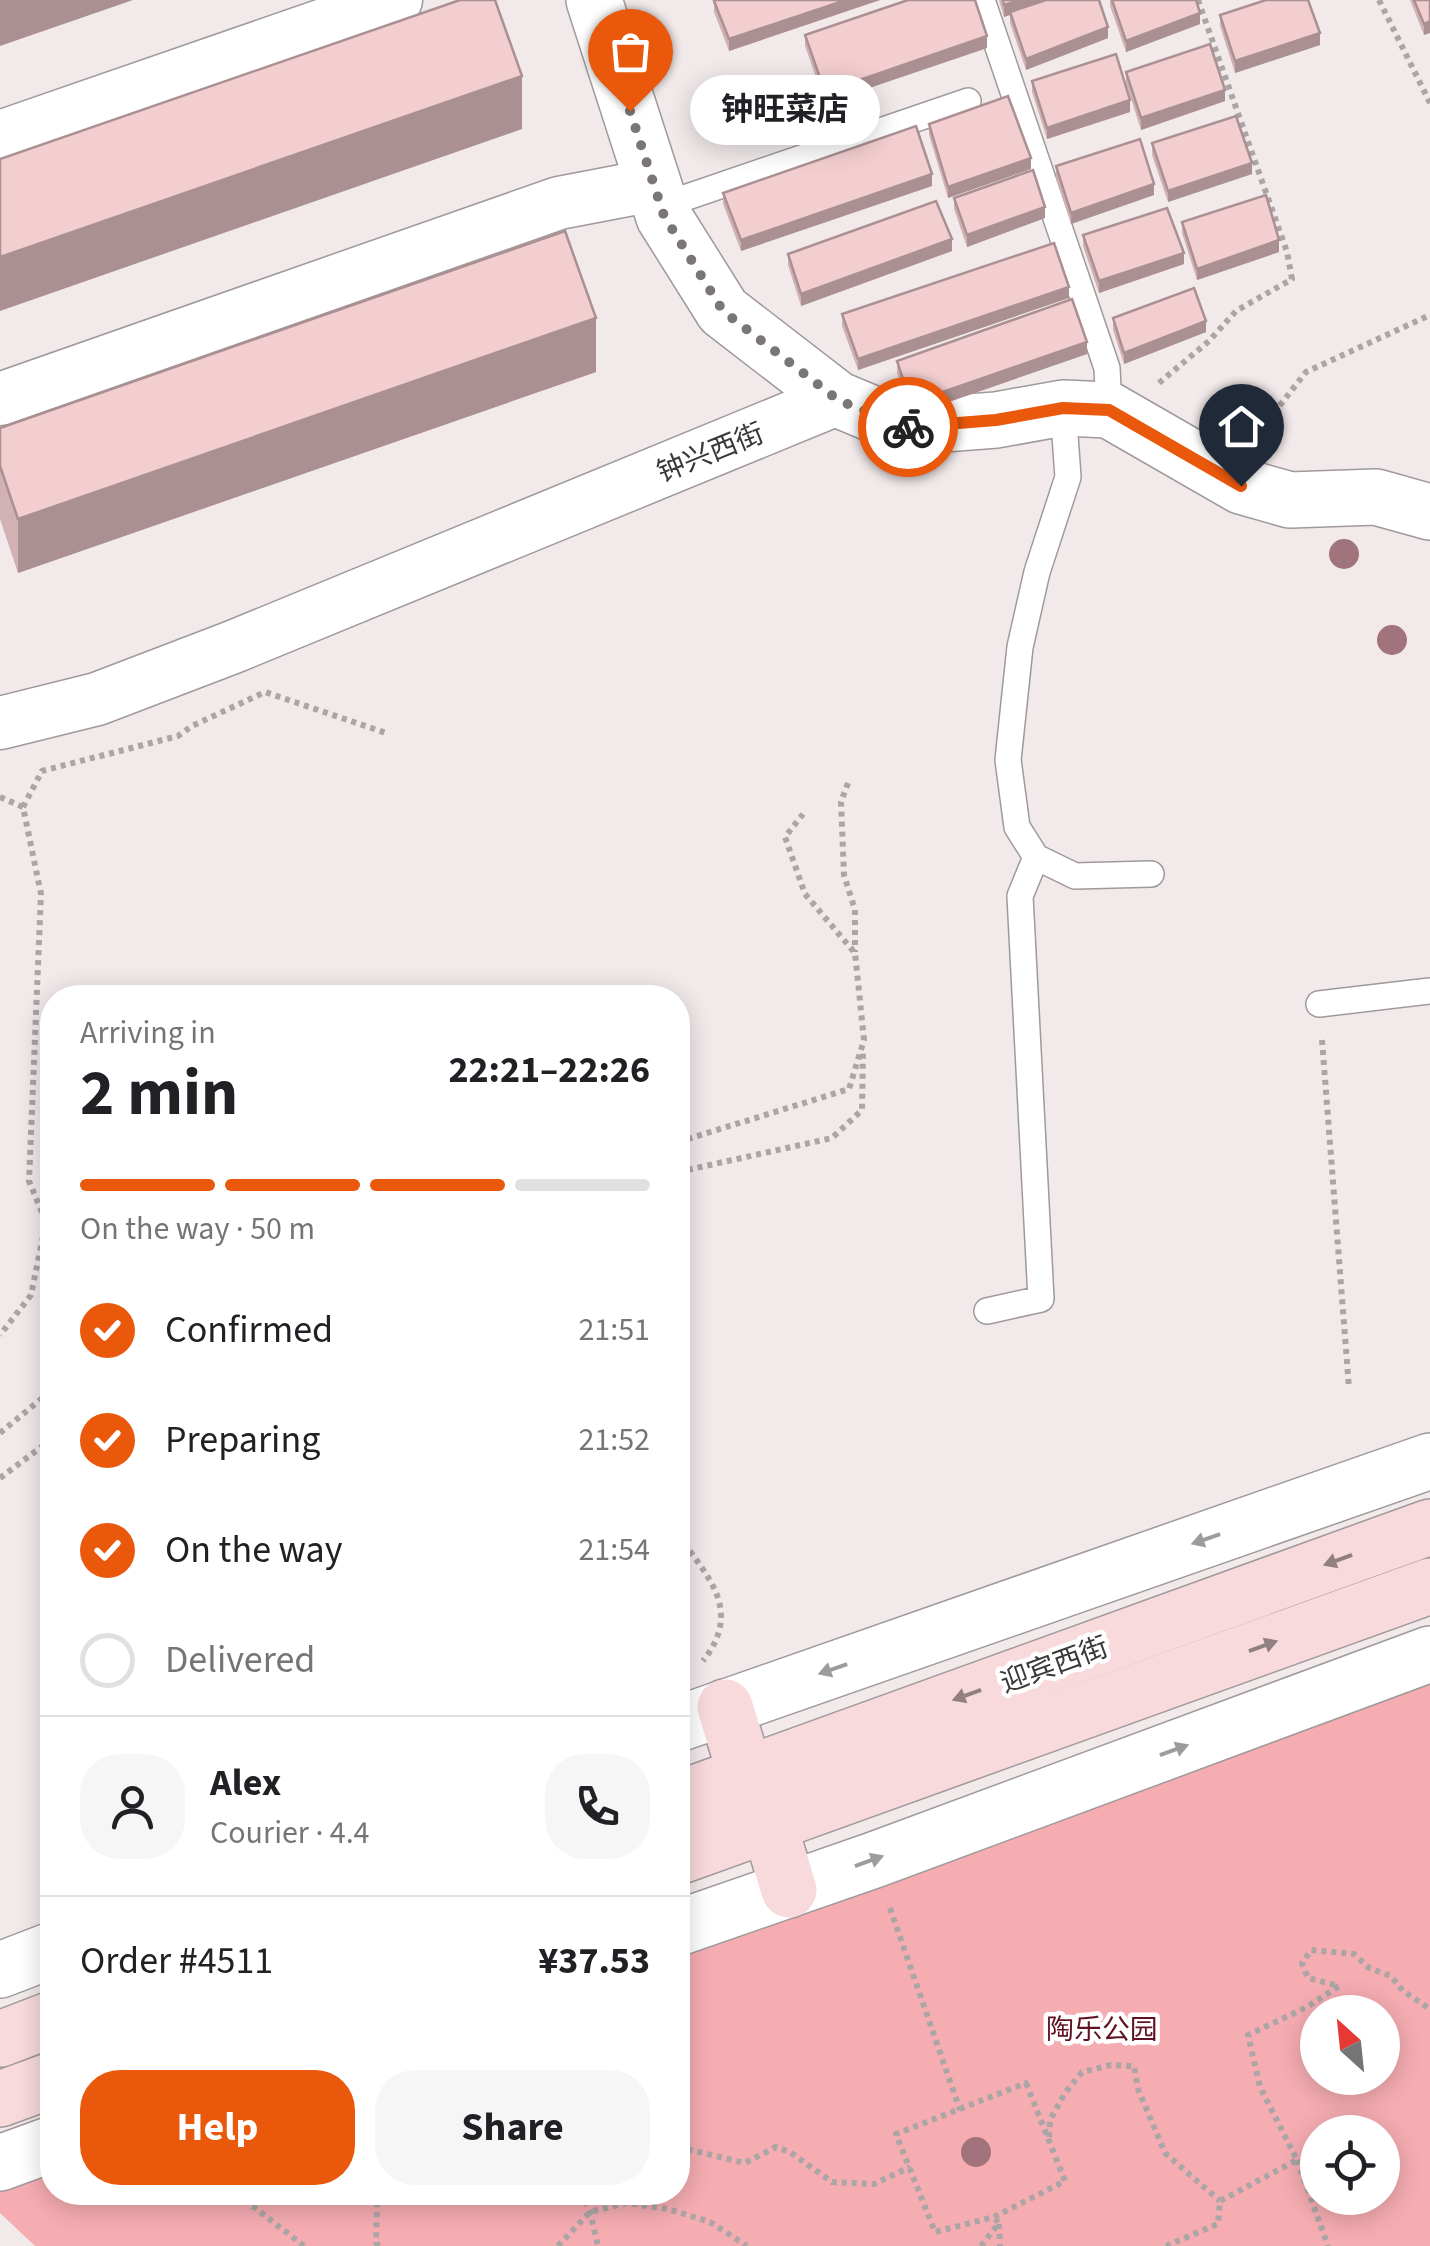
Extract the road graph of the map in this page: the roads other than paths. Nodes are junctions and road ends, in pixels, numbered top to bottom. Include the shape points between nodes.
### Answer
1 (396, 0) edge
2 (594, 0) edge
3 (982, 0) edge
4 (968, 101) dead end
5 (0, 137) edge
6 (657, 196) junction
7 (0, 399) edge
8 (838, 400) junction
9 (1097, 412) junction
10 (1430, 512) edge
11 (0, 723) edge
12 (1036, 857) junction
13 (1151, 874) dead end
14 (1430, 991) edge
15 (1319, 1004) road end
16 (987, 1311) dead end
17 (1430, 1461) edge
18 (1430, 1527) edge
19 (1430, 1586) edge
20 (1430, 1654) edge
21 (701, 1716) edge
22 (746, 1775) junction
23 (690, 1796) edge
24 (769, 1825) junction
25 (690, 1853) edge
26 (789, 1890) junction
27 (690, 1924) edge
28 (40, 1954) edge
29 (1, 1969) edge
30 (40, 2023) edge
31 (0, 2038) edge
32 (40, 2084) edge
33 (0, 2099) edge
34 (40, 2148) edge
35 (0, 2163) edge

1 - 5 street
2 - 6 street
3 - 9 lane via 1107,368
4 - 6 lane
6 - 7 street via 559,203
6 - 8 street via 723,311
8 - 9 street via 904,427
8 - 11 street, 钟兴西街 via 148,680
9 - 10 street via 1241,486 1290,500 1376,496
9 - 12 lane via 1068,477 1024,628 1008,760 1017,827
12 - 13 lane via 1075,876
12 - 16 lane via 1020,896 1042,1299
14 - 15 lane
17 -> 21 street
18 -> 22 main road, 迎宾西街
24 -> 19 main road, 迎宾西街
26 -> 20 street
21 - 22 main road
22 - 23 main road, 迎宾西街
24 - 25 main road, 迎宾西街
24 - 26 main road
26 - 27 street
28 - 29 street
30 - 31 main road
32 - 33 main road
34 - 35 street

